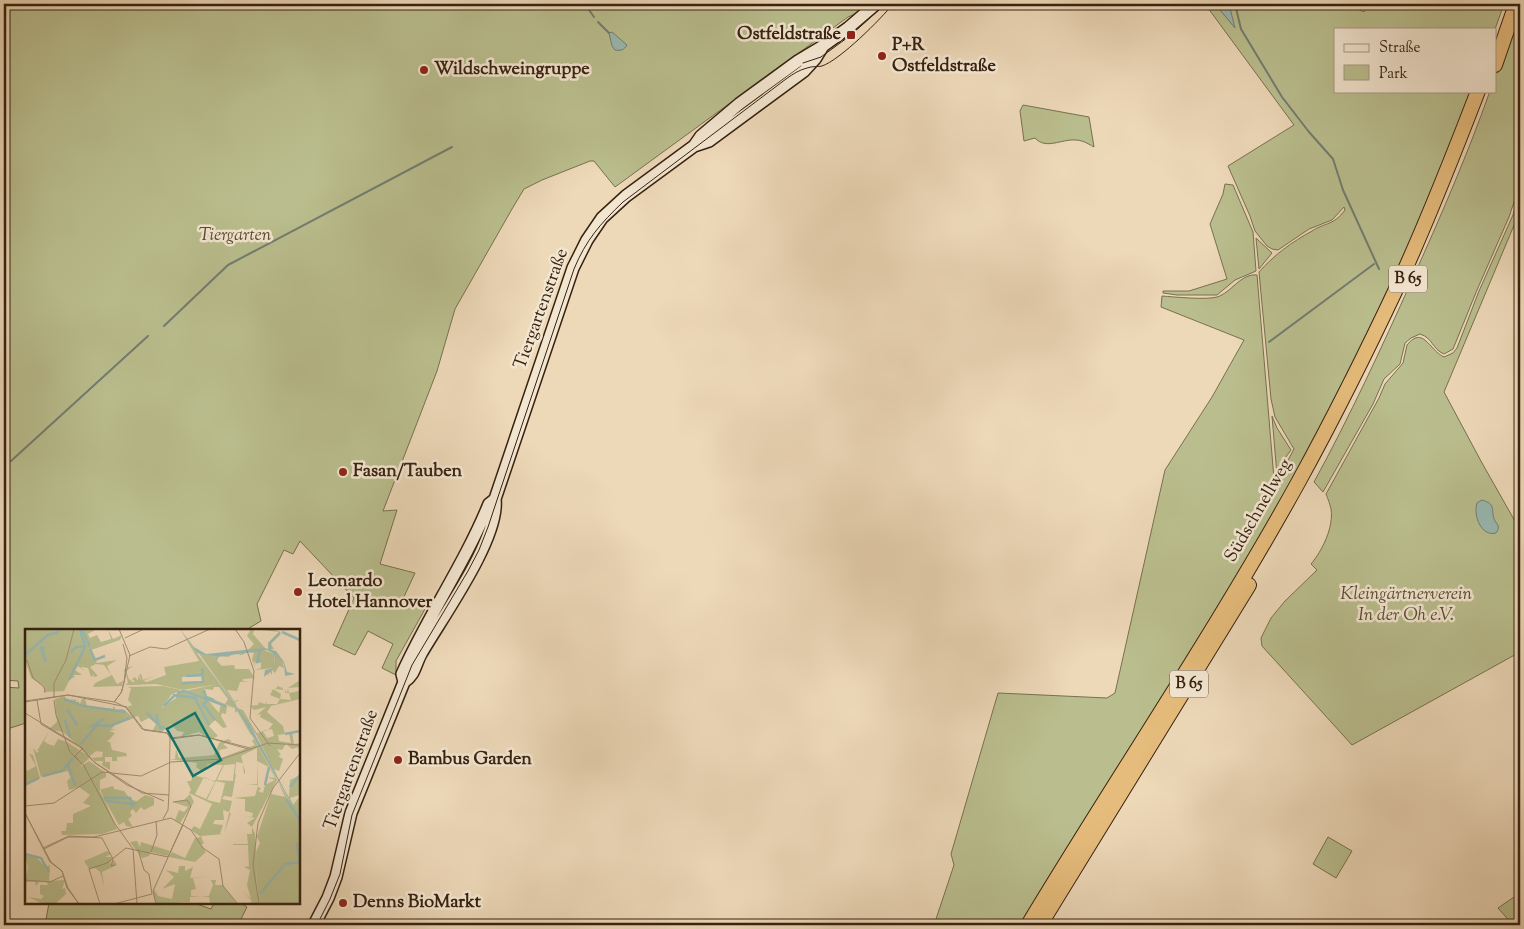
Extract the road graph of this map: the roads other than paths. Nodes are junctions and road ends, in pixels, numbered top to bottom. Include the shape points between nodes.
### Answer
1 (876, 4) edge
2 (1509, 4) edge
3 (1516, 4) edge
4 (1496, 40) edge
5 (1496, 62) edge
6 (1478, 92) edge
7 (1486, 92) edge
8 (1315, 460) junction
9 (1050, 898) junction
10 (314, 925) edge
11 (1028, 925) edge
12 (1040, 925) edge

1 - 10 main road, Tiergartenstraße via 848,28 739,104 701,136 694,146 610,209 583,246 494,499 496,506 486,539 441,624 410,678 404,682 351,813 333,886
2 - 4 highway
3 - 5 highway
6 - 8 highway, Südschnellweg / B 65 via 1398,284
7 - 8 highway, Südschnellweg / B 65 via 1405,287
8 - 9 highway, Südschnellweg / B 65
9 - 11 highway, Südschnellweg / B 65
9 - 12 highway, Südschnellweg / B 65

